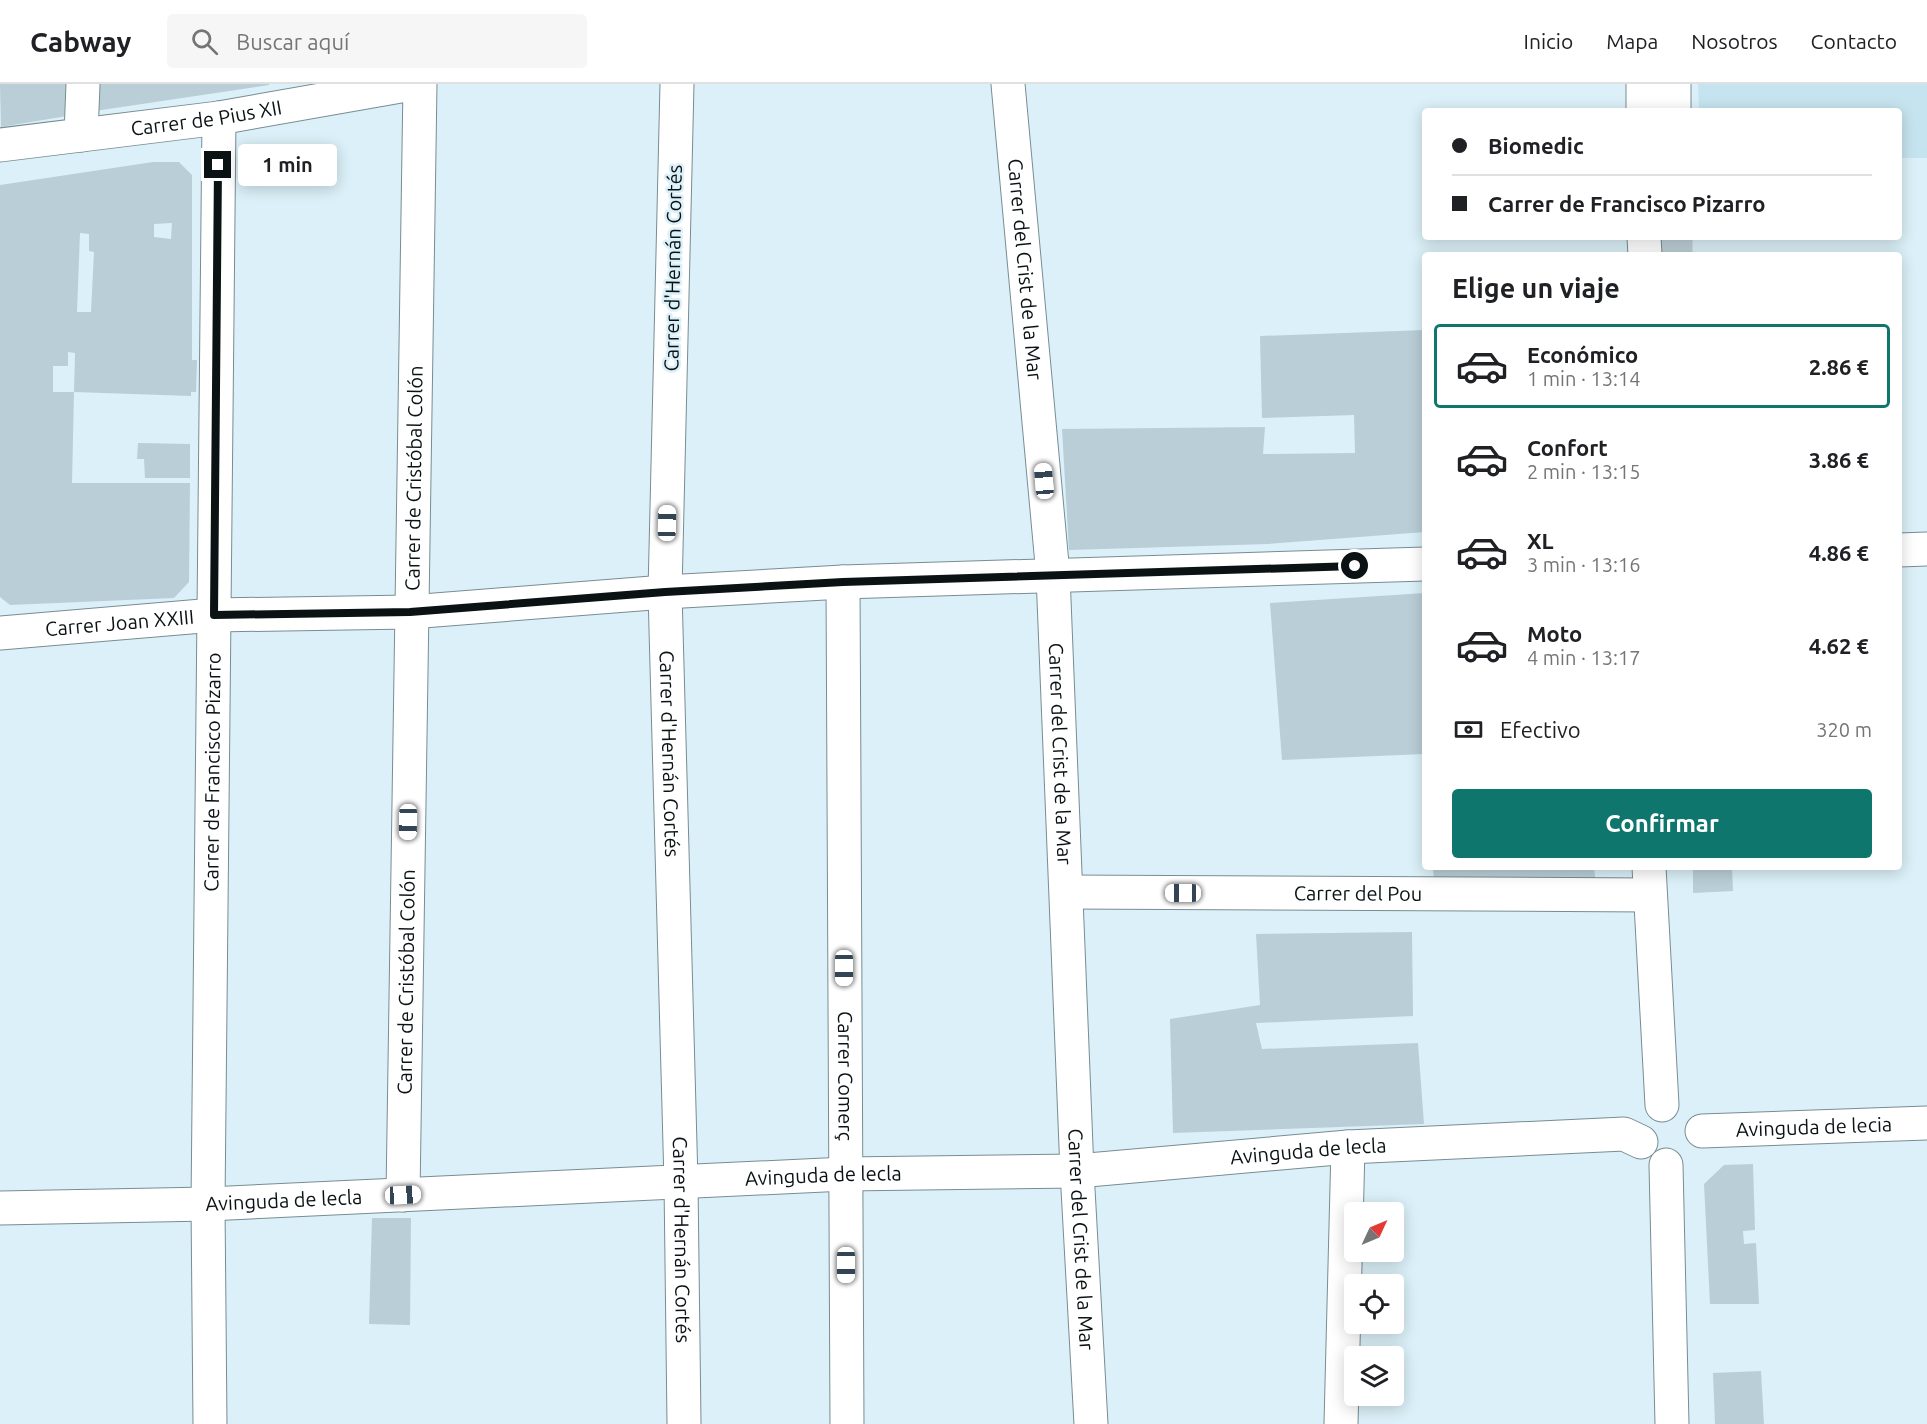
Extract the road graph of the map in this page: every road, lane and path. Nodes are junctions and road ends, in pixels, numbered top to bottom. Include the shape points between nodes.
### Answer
1 (83, 84) edge
2 (412, 84) edge
3 (420, 84) edge
4 (677, 84) edge
5 (1008, 84) edge
6 (1643, 84) edge
7 (1674, 84) edge
8 (1643, 108) edge
9 (1674, 108) edge
10 (219, 118) junction
11 (81, 135) junction
12 (0, 145) edge
13 (1927, 549) edge
14 (1902, 550) edge
15 (1422, 564) edge
16 (1053, 575) junction
17 (843, 582) junction
18 (665, 592) junction
19 (410, 612) junction
20 (214, 615) junction
21 (0, 633) edge
22 (1649, 881) edge
23 (1067, 892) junction
24 (1662, 1105) junction
25 (1927, 1123) edge
26 (1702, 1131) junction
27 (1641, 1142) junction
28 (1348, 1147) junction
29 (1666, 1165) junction
30 (1077, 1171) junction
31 (845, 1174) junction
32 (681, 1182) junction
33 (403, 1195) junction
34 (208, 1204) junction
35 (0, 1208) edge
36 (210, 1424) edge
37 (684, 1424) edge
38 (847, 1424) edge
39 (1091, 1424) edge
40 (1341, 1424) edge
41 (1672, 1424) edge

1 - 11 street
2 - 10 street, Carrer de Pius XII
3 - 19 street, Carrer de Cristóbal Colón
4 - 18 street, Carrer d'Hernán Cortés
5 - 16 street, Carrer del Crist de la Mar
6 - 8 street
7 - 9 street
10 - 11 street, Carrer de Pius XII
10 - 20 street, Carrer de Francisco Pizarro
11 - 12 street, Carrer de Pius XII
13 - 14 street
15 - 16 street, Carrer Joan XXIII
16 - 17 street, Carrer Joan XXIII
16 - 23 street, Carrer del Crist de la Mar
17 - 18 street, Carrer Joan XXIII
17 - 31 street, Carrer Comerç
18 - 19 street, Carrer Joan XXIII
18 - 32 street, Carrer d'Hernán Cortés
19 - 20 street, Carrer Joan XXIII
19 - 33 street, Carrer de Cristóbal Colón
20 - 21 street, Carrer Joan XXIII
20 - 34 street, Carrer de Francisco Pizarro
22 - 23 street, Carrer del Pou
22 - 24 street
23 - 30 street, Carrer del Crist de la Mar
24 - 26 street via 1689,1108
24 - 27 street via 1647,1116
25 - 26 street, Avinguda de lecia
26 - 29 street via 1698,1150 1692,1157
27 - 28 street, Avinguda de lecla via 1624,1134
27 - 29 street via 1650,1157
28 - 30 street, Avinguda de lecla
28 - 40 street
29 - 41 street
30 - 31 street, Avinguda de lecla
30 - 39 street, Carrer del Crist de la Mar
31 - 32 street, Avinguda de lecla
31 - 38 street, Carrer Comerç
32 - 33 street, Avinguda de lecla
32 - 37 street, Carrer d'Hernán Cortés
33 - 34 street, Avinguda de lecla
34 - 35 street, Avinguda de lecla
34 - 36 street, Carrer de Francisco Pizarro

